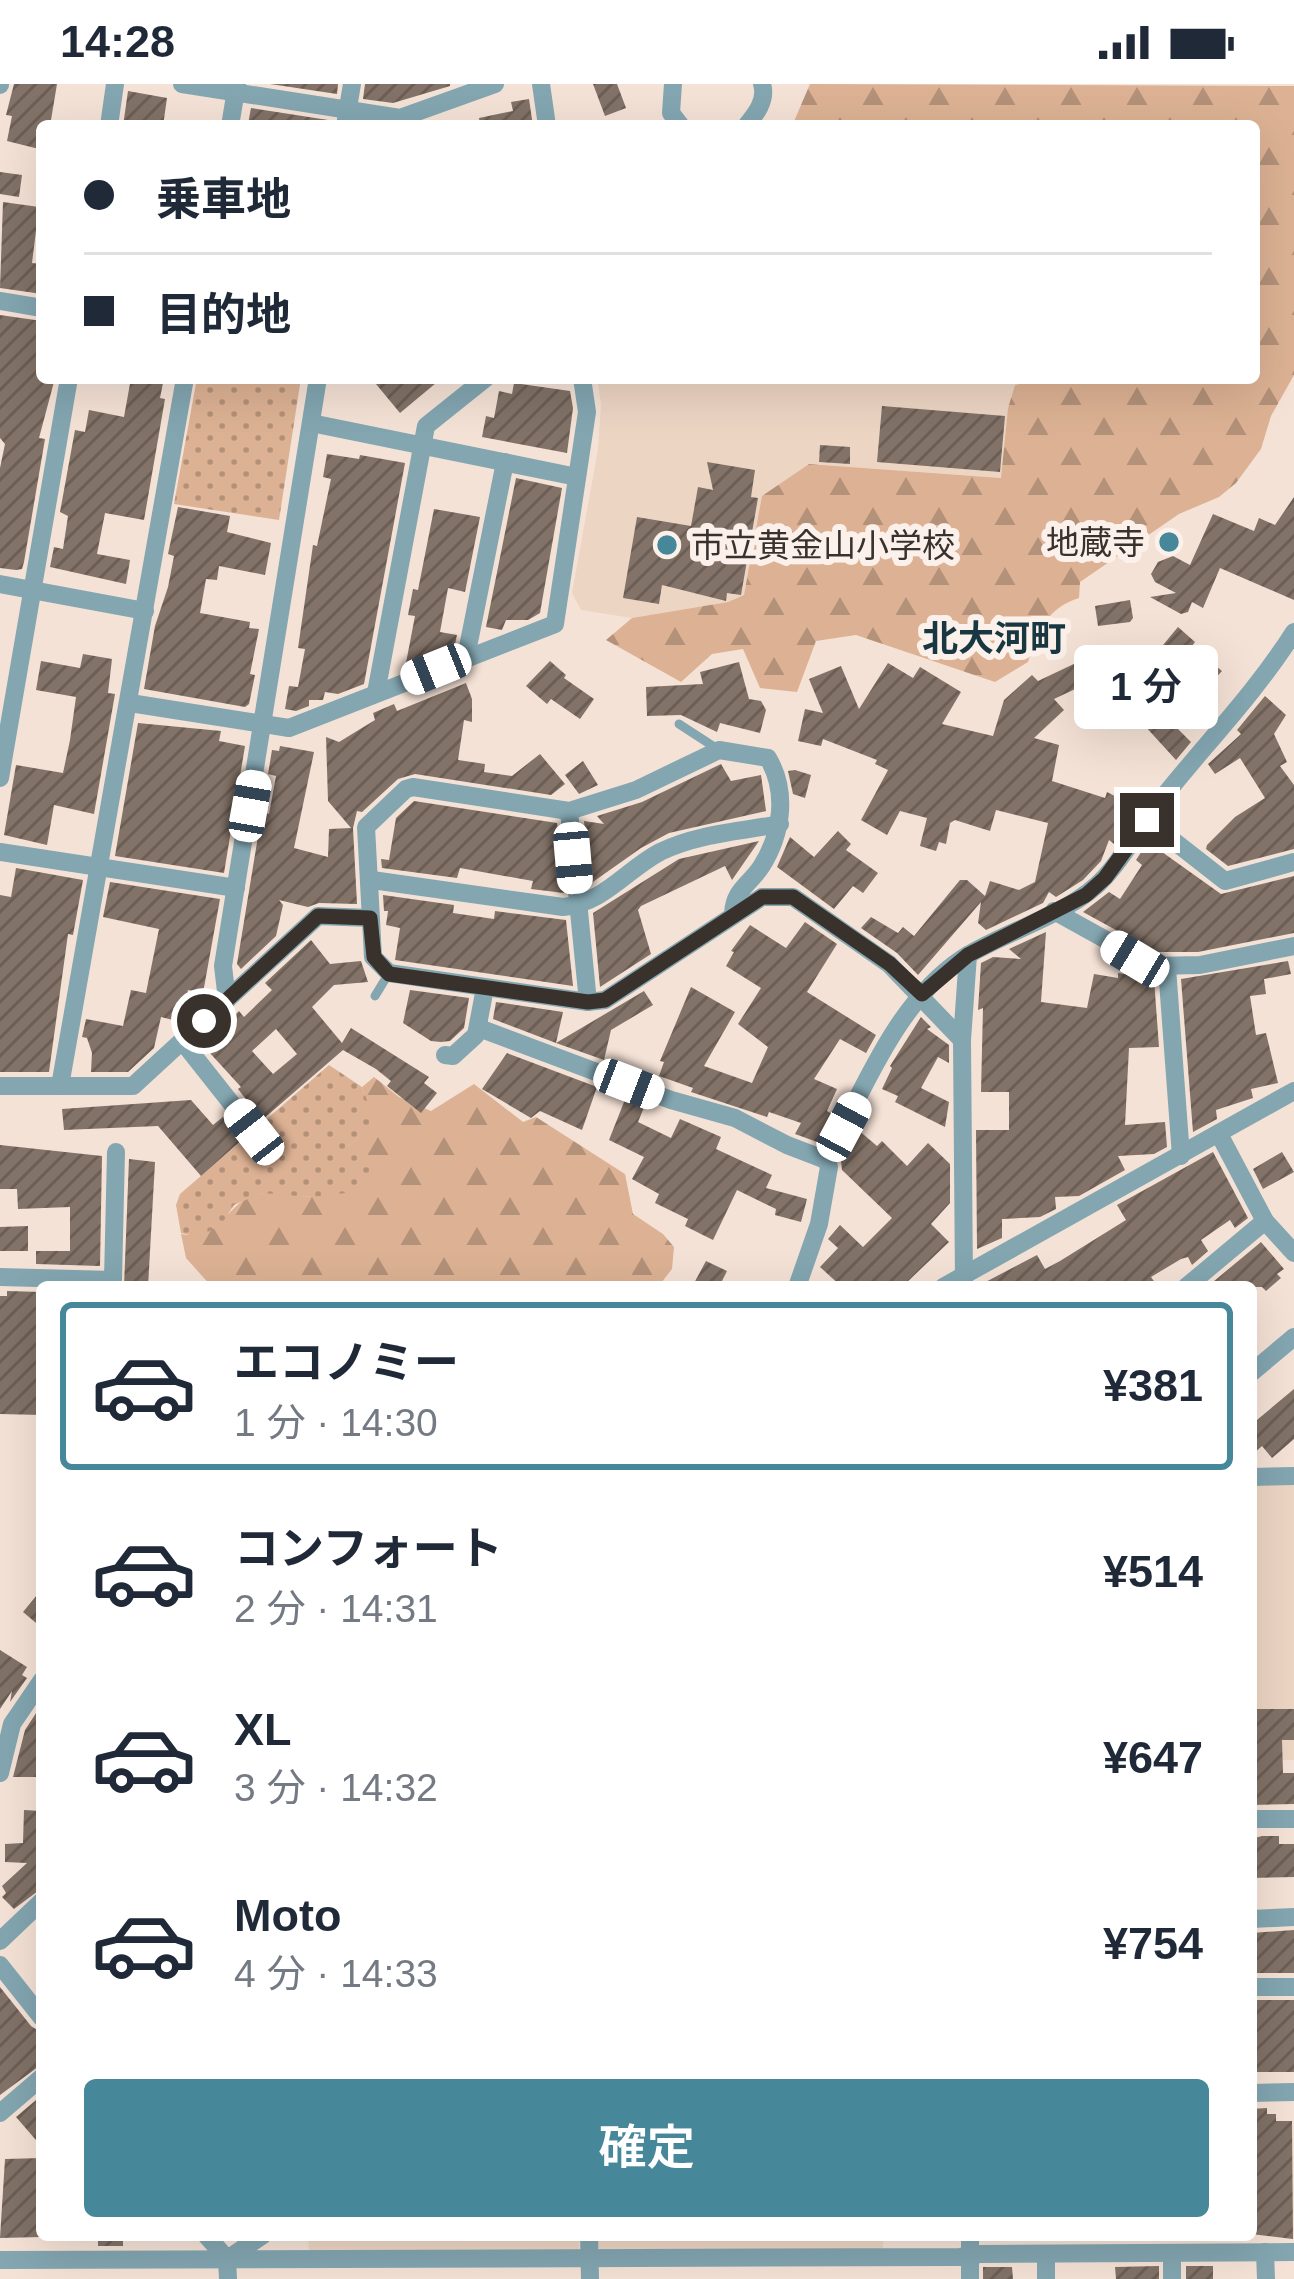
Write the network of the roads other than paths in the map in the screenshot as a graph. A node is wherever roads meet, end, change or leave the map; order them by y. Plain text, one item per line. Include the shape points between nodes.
1 (115, 84) edge
2 (182, 84) edge
3 (352, 84) edge
4 (495, 84) edge
5 (541, 84) edge
6 (673, 84) edge
7 (762, 84) edge
8 (236, 89) edge
9 (346, 119) edge
10 (110, 120) edge
11 (231, 120) edge
12 (546, 120) edge
13 (676, 120) edge
14 (750, 120) edge
15 (0, 301) edge
16 (36, 307) edge
17 (68, 384) edge
18 (184, 384) edge
19 (318, 384) edge
20 (478, 384) edge
21 (583, 384) edge
22 (311, 423) junction
23 (421, 446) junction
24 (505, 462) junction
25 (577, 476) junction
26 (0, 584) edge
27 (32, 590) junction
28 (145, 611) junction
29 (1294, 632) edge
30 (466, 657) junction
31 (376, 693) junction
32 (130, 703) junction
33 (264, 724) junction
34 (679, 724) dead end
35 (719, 749) junction
36 (0, 778) edge
37 (569, 811) junction
38 (1147, 820) junction
39 (780, 824) junction
40 (0, 852) edge
41 (1294, 862) edge
42 (100, 868) junction
43 (372, 880) junction
44 (236, 888) junction
45 (578, 905) junction
46 (1054, 910) junction
47 (733, 914) junction
48 (370, 918) junction
49 (1294, 946) edge
50 (968, 955) junction
51 (1167, 968) junction
52 (389, 974) junction
53 (485, 988) junction
54 (922, 994) junction
55 (375, 996) dead end
56 (227, 1000) junction
57 (588, 1002) junction
58 (479, 1028) junction
59 (962, 1040) junction
60 (182, 1041) junction
61 (445, 1055) dead end
62 (0, 1086) edge
63 (59, 1086) junction
64 (1294, 1091) edge
65 (254, 1132) dead end
66 (1220, 1134) junction
67 (116, 1152) dead end
68 (1181, 1156) junction
69 (826, 1160) junction
70 (1265, 1221) junction
71 (1294, 1253) edge
72 (0, 1277) edge
73 (799, 1281) edge
74 (964, 1281) edge
75 (1193, 1281) edge
76 (1294, 1337) edge
77 (1257, 1368) edge
78 (1294, 1476) edge
79 (1257, 1477) edge
80 (36, 1689) edge
81 (0, 1773) edge
82 (1257, 1819) edge
83 (1294, 1819) edge
84 (36, 1907) edge
85 (1294, 1917) edge
86 (1257, 1919) edge
87 (0, 1941) edge
88 (0, 1965) edge
89 (1294, 1987) edge
90 (1257, 1988) edge
91 (36, 2010) edge
92 (36, 2082) edge
93 (1257, 2092) edge
94 (1294, 2092) edge
95 (0, 2114) edge
96 (210, 2241) edge
97 (257, 2241) edge
98 (589, 2241) edge
99 (970, 2245) edge
100 (1265, 2252) junction
101 (1294, 2252) edge
102 (1172, 2253) junction
103 (1046, 2254) junction
104 (590, 2258) junction
105 (0, 2260) edge
106 (227, 2269) edge
107 (590, 2279) edge
108 (970, 2279) edge
109 (1046, 2279) edge
110 (1172, 2279) edge
111 (1266, 2279) edge

1 - 10 street
2 - 8 street
3 - 9 street
4 - 9 street via 400,118
5 - 12 street
6 - 13 street
7 - 14 street
8 - 9 street
8 - 11 street
15 - 16 street
17 - 27 street
18 - 28 street
19 - 22 street
20 - 23 street via 426,426
21 - 25 street
22 - 23 street
22 - 33 street
23 - 24 street
23 - 31 street
24 - 25 street
24 - 30 street
25 - 30 street via 554,624
26 - 27 street
27 - 28 street
27 - 36 street
28 - 32 street
29 - 38 street
30 - 31 street
31 - 33 street via 289,728
32 - 33 street
32 - 42 street
33 - 44 street
34 - 35 lane
35 - 37 street via 636,790
35 - 39 street via 768,758 777,772
37 - 43 street via 406,789 366,827
37 - 45 street
38 - 41 street via 1225,880
38 - 46 street via 1105,878
39 - 45 street via 677,844
39 - 47 street via 760,867 734,897
40 - 42 street
42 - 44 street
42 - 63 street
43 - 45 street
43 - 48 street
44 - 56 street via 223,966
45 - 57 street
46 - 50 street
46 - 51 street via 1135,959
47 - 54 street via 762,897 793,897
47 - 57 street via 605,1000
48 - 52 street via 374,957
48 - 56 street via 318,916
49 - 51 street
50 - 54 street
50 - 59 street
51 - 68 street
52 - 53 street
52 - 55 lane
53 - 57 street
53 - 58 street
54 - 59 street
54 - 69 street
56 - 60 street
58 - 61 street via 465,1048
58 - 69 street via 735,1118
59 - 74 street
60 - 63 street via 133,1086
60 - 65 street
62 - 63 street
64 - 66 street
66 - 68 street
66 - 70 street
67 - 72 street via 113,1280
68 - 74 street
69 - 73 street via 819,1224
70 - 71 street
70 - 75 street
76 - 77 street
78 - 79 street
80 - 81 street via 12,1724
82 - 83 street
84 - 87 street
85 - 86 street
88 - 91 street
89 - 90 street
92 - 95 street
93 - 94 street
96 - 106 street
97 - 106 street
98 - 104 street
99 - 103 street
99 - 104 street
99 - 108 street
100 - 101 street
100 - 102 street
100 - 111 street
102 - 103 street
102 - 110 street
103 - 109 street
104 - 106 street
104 - 107 street
105 - 106 street

